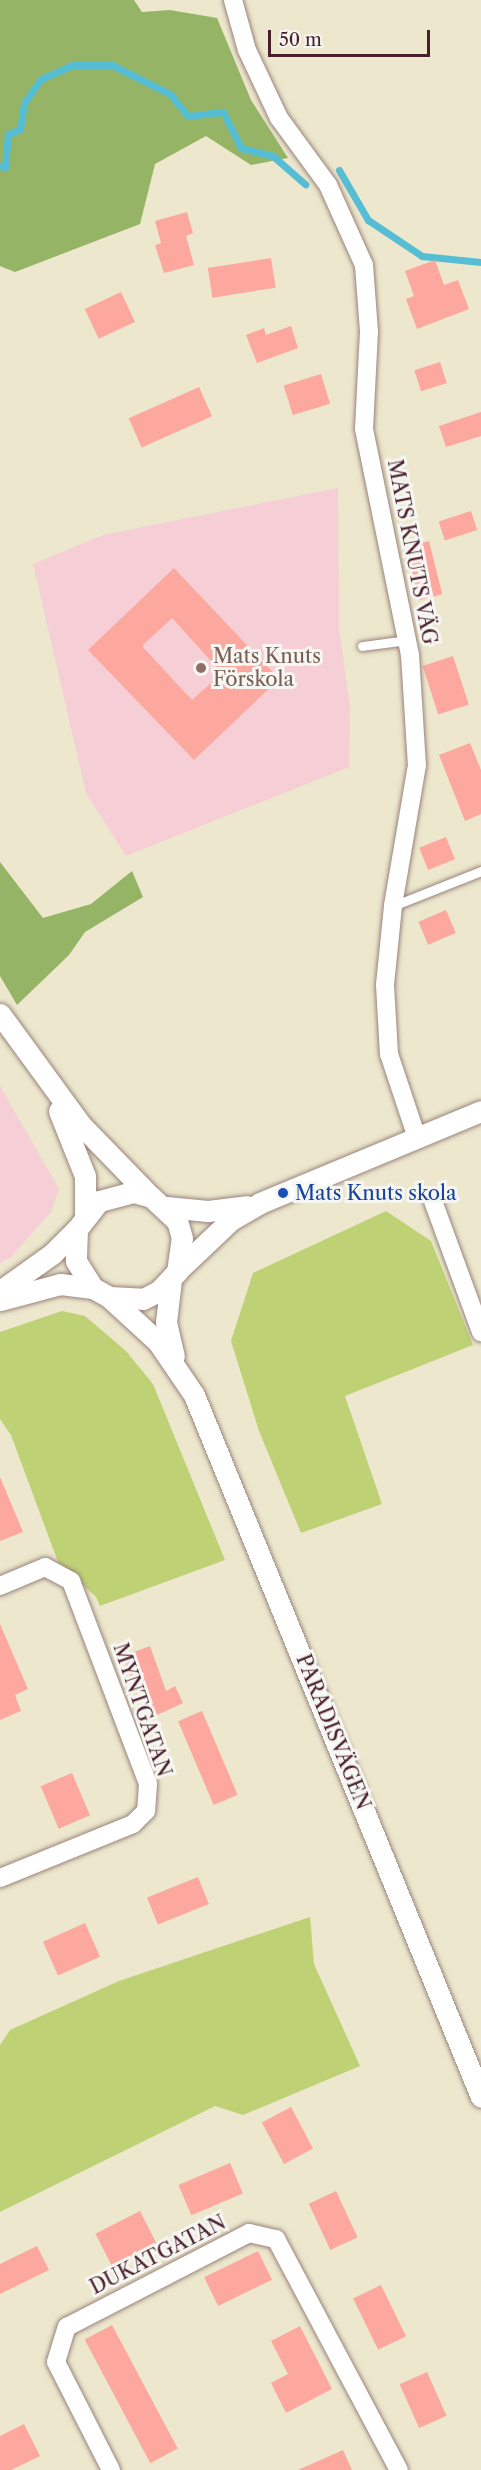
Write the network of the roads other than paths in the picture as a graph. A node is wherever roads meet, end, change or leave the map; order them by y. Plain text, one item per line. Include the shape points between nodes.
1 (233, 0) edge
2 (407, 640) junction
3 (362, 646) dead end
4 (481, 871) edge
5 (393, 906) junction
6 (0, 1014) edge
7 (31, 1061) junction
8 (481, 1111) edge
9 (417, 1138) junction
10 (433, 1201) dead end
11 (158, 1202) junction
12 (260, 1203) junction
13 (81, 1221) junction
14 (174, 1276) junction
15 (0, 1291) edge
16 (101, 1292) junction
17 (0, 1300) edge
18 (481, 1332) edge
19 (180, 1370) junction
20 (0, 1586) edge
21 (0, 1878) edge
22 (481, 2097) edge
23 (111, 2470) edge
24 (399, 2470) edge

1 - 2 street, MATS KNUTS VÄG via 247,50 279,118 328,184 364,265 369,331 364,429
2 - 3 lane
2 - 5 street, MATS KNUTS VÄG via 417,765
4 - 5 lane
5 - 9 street, MATS KNUTS VÄG via 385,985 388,1054
6 - 7 street
7 - 11 street via 81,1125
7 - 13 street via 76,1147 85,1176
8 - 9 street
9 - 12 street
10 - 18 street
11 - 12 street via 208,1211
11 - 13 street via 133,1192 115,1194 99,1201
11 - 14 street via 182,1238
12 - 14 street via 231,1220
13 - 15 street via 52,1254
13 - 16 street via 76,1261
14 - 16 street via 143,1299
14 - 19 street, PARADISVÄGEN via 166,1322
16 - 17 street via 60,1284
16 - 19 street, PARADISVÄGEN via 158,1342
19 - 22 street, PARADISVÄGEN via 266,1564
20 - 21 street, MYNTGATAN via 45,1567 71,1581 148,1784 146,1811 133,1824
23 - 24 street, DUKATGATAN via 56,2362 67,2327 249,2233 276,2240

